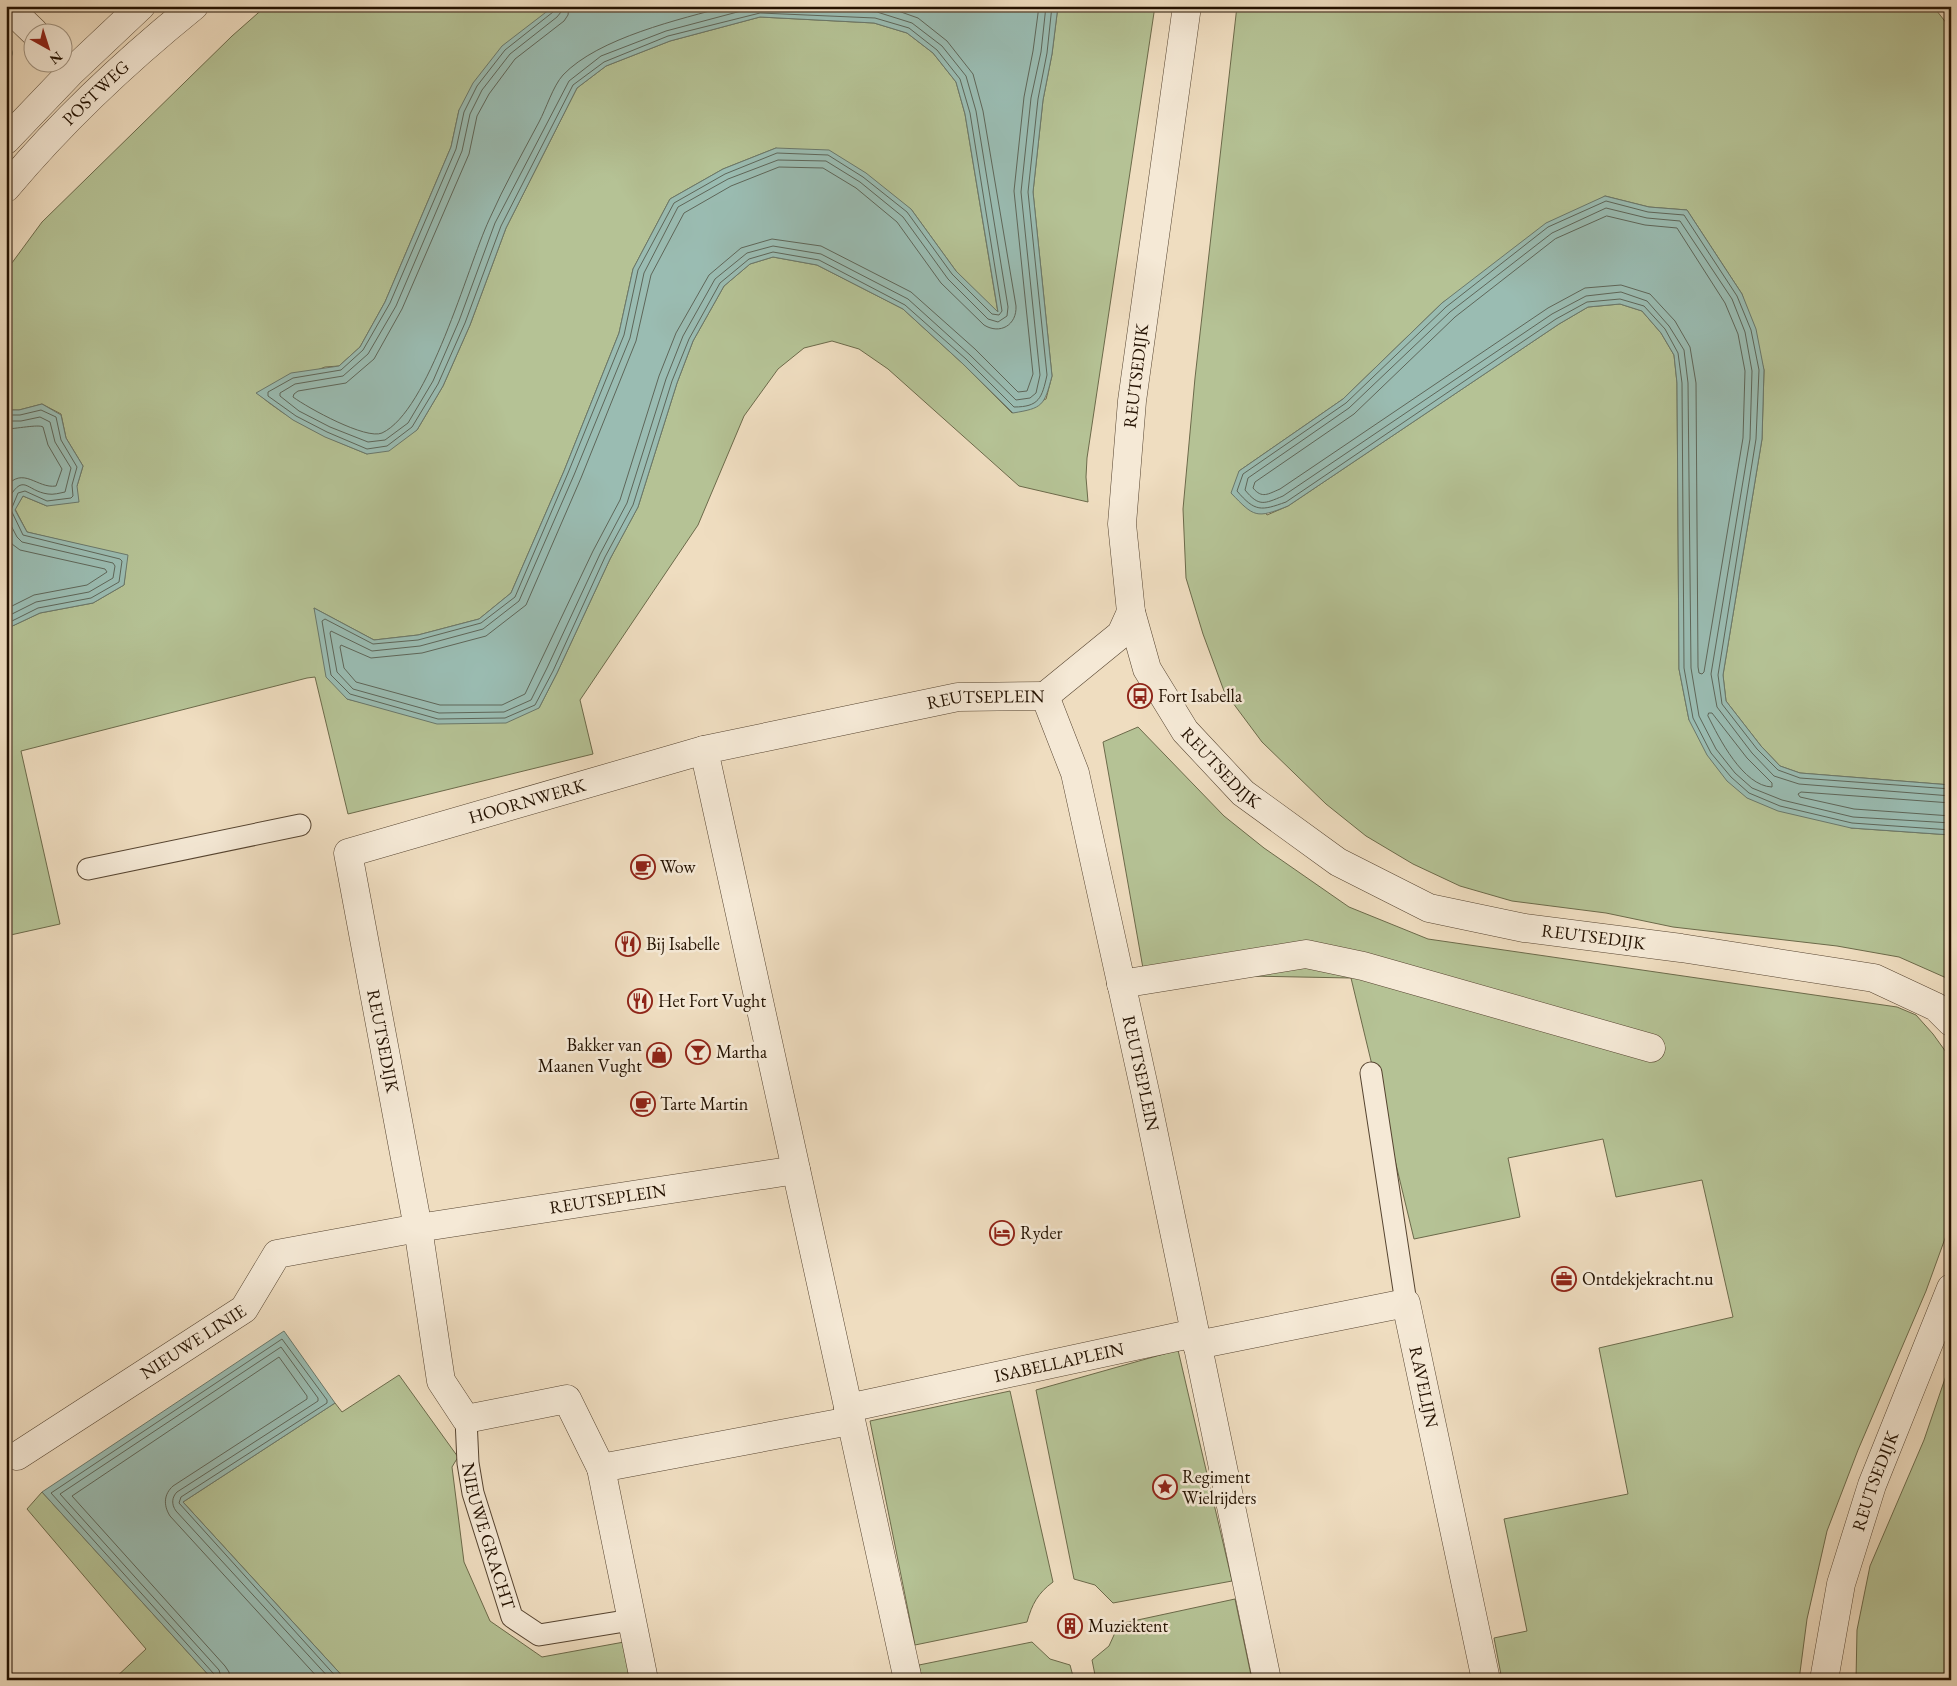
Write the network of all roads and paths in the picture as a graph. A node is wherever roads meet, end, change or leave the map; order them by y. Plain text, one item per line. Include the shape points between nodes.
1 (7, 6) edge
2 (141, 6) edge
3 (194, 6) edge
4 (1187, 6) edge
5 (24, 22) edge
6 (72, 63) edge
7 (63, 72) edge
8 (6, 140) edge
9 (6, 188) edge
10 (1131, 612) junction
11 (1045, 696) junction
12 (704, 750) junction
13 (300, 825) dead end
14 (348, 853) joint
15 (88, 870) dead end
16 (1121, 984) junction
17 (1951, 1022) edge
18 (1651, 1048) dead end
19 (1371, 1073) dead end
20 (796, 1170) junction
21 (418, 1228) junction
22 (1951, 1288) edge
23 (1406, 1303) junction
24 (1196, 1339) junction
25 (849, 1414) junction
26 (466, 1419) junction
27 (17, 1456) dead end
28 (601, 1468) junction
29 (631, 1620) junction
30 (644, 1680) edge
31 (908, 1680) edge
32 (1267, 1680) edge
33 (1486, 1680) edge
34 (1824, 1680) edge

1 - 5 street
2 - 6 street, POSTWEG
3 - 9 street, POSTWEG via 152,40 72,117
4 - 10 street, REUTSEDIJK via 1132,400 1122,524
7 - 8 street, POSTWEG
10 - 11 street via 1121,634
10 - 17 street, REUTSEDIJK via 1147,670 1185,731 1243,793 1338,862 1429,908 1524,928 1874,978 1936,1007
11 - 12 street, REUTSEPLEIN via 958,697
11 - 16 street, REUTSEPLEIN via 1075,773
12 - 14 street, HOORNWERK
12 - 20 street
13 - 15 lane
14 - 21 street, REUTSEDIJK
16 - 18 street via 1306,954 1363,966
16 - 24 street, REUTSEPLEIN
19 - 23 lane
20 - 21 street, REUTSEPLEIN
20 - 25 street
21 - 26 street via 441,1381
21 - 27 street, NIEUWE LINIE via 276,1254 244,1309
22 - 34 street, REUTSEDIJK via 1869,1494 1841,1584
23 - 24 street
23 - 33 street, RAVELIJN
24 - 25 street, ISABELLAPLEIN
24 - 32 street
25 - 28 street
25 - 31 street
26 - 28 street via 567,1399
26 - 29 lane, NIEUWE GRACHT via 472,1493 512,1617 539,1635
28 - 29 street
29 - 30 street

